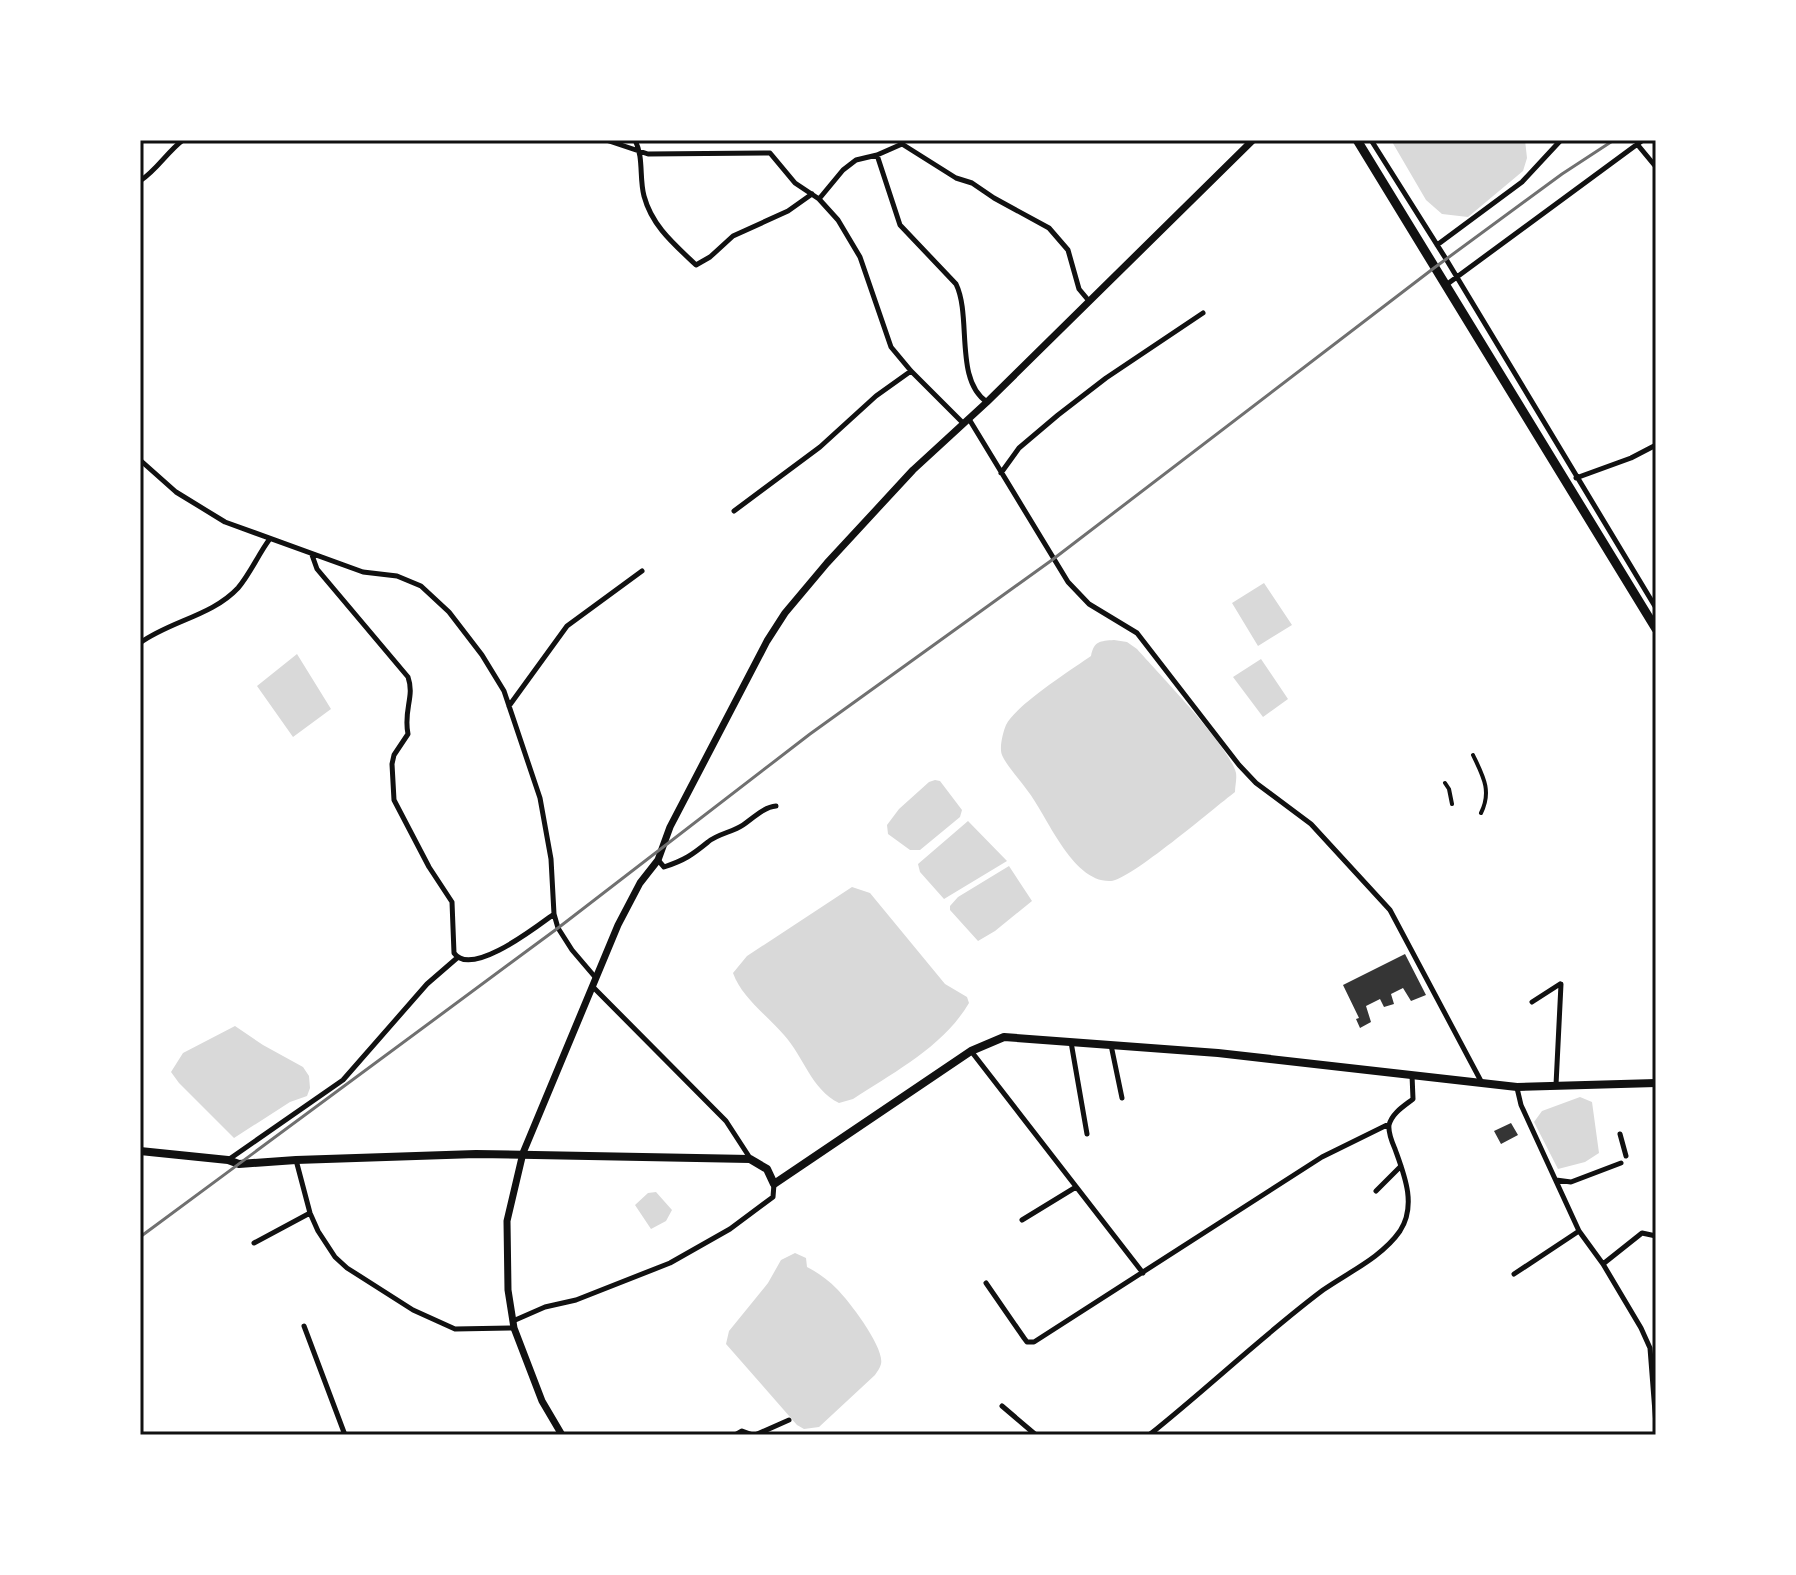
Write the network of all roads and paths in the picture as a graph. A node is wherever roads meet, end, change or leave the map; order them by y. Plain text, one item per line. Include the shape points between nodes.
1 (183, 140) edge
2 (606, 140) edge
3 (635, 140) edge
4 (1253, 140) edge
5 (1357, 140) edge
6 (1371, 140) edge
7 (1561, 140) edge
8 (1640, 142) edge
9 (641, 152) junction
10 (877, 155) junction
11 (1656, 167) edge
12 (140, 181) edge
13 (812, 194) junction
14 (819, 199) junction
15 (1437, 245) junction
16 (1456, 277) junction
17 (1446, 286) junction
18 (1089, 301) junction
19 (1203, 313) dead end
20 (911, 371) junction
21 (987, 402) junction
22 (965, 420) junction
23 (1656, 445) edge
24 (140, 460) edge
25 (1001, 473) junction
26 (1576, 478) junction
27 (734, 511) dead end
28 (269, 540) junction
29 (312, 555) junction
30 (642, 571) dead end
31 (1656, 608) edge
32 (1656, 629) edge
33 (140, 643) edge
34 (509, 706) junction
35 (1473, 755) dead end
36 (1445, 783) dead end
37 (1452, 804) dead end
38 (776, 806) dead end
39 (1481, 813) dead end
40 (658, 860) junction
41 (554, 914) junction
42 (457, 958) junction
43 (594, 982) junction
44 (1532, 1002) dead end
45 (1071, 1042) junction
46 (1111, 1045) junction
47 (971, 1051) junction
48 (1412, 1075) junction
49 (1482, 1083) junction
50 (1656, 1083) edge
51 (1556, 1085) junction
52 (1517, 1087) junction
53 (1122, 1098) dead end
54 (1389, 1124) junction
55 (1087, 1134) dead end
56 (1620, 1134) dead end
57 (140, 1151) edge
58 (523, 1153) junction
59 (1626, 1156) dead end
60 (750, 1159) junction
61 (228, 1160) junction
62 (296, 1160) junction
63 (1621, 1163) dead end
64 (1401, 1166) junction
65 (1555, 1179) junction
66 (774, 1184) junction
67 (1076, 1187) junction
68 (1376, 1191) dead end
69 (310, 1213) junction
70 (1022, 1220) dead end
71 (1579, 1231) junction
72 (1656, 1236) edge
73 (254, 1243) dead end
74 (1603, 1264) junction
75 (1143, 1273) junction
76 (1514, 1274) dead end
77 (986, 1283) dead end
78 (513, 1324) junction
79 (304, 1326) dead end
80 (1002, 1406) dead end
81 (789, 1420) dead end
82 (1656, 1425) edge
83 (345, 1435) edge
84 (562, 1435) edge
85 (735, 1435) edge
86 (754, 1435) edge
87 (1036, 1435) edge
88 (1149, 1435) edge

1 - 12 street
2 - 9 street
3 - 9 street
4 - 18 street
5 - 17 highway
6 - 15 street
7 - 15 street via 1522,182
8 - 11 street
8 - 16 street
9 - 13 street via 770,153 795,183
9 - 13 street via 643,194 657,227 696,265 733,236
10 - 14 street via 856,160
10 - 18 street via 902,144 1049,228 1068,250 1079,289
10 - 21 street via 900,225 962,296 972,383
13 - 14 street
14 - 20 street via 860,257 891,347
15 - 16 street
16 - 17 street
16 - 26 street
17 - 32 highway
18 - 21 street
19 - 25 street via 1058,415 1019,448
20 - 22 street
20 - 27 street
21 - 22 street
22 - 25 street
22 - 40 street via 873,511 785,613 670,827
23 - 26 street
24 - 28 street via 200,509
25 - 49 street via 1068,582 1089,604 1137,633 1239,765 1311,824 1390,910
26 - 31 street
28 - 29 street
28 - 33 street via 229,596
29 - 34 street via 421,586 482,655
29 - 42 street via 317,569 408,677 408,734 394,755 392,786 397,809 452,902
30 - 34 street via 567,626
34 - 41 street via 540,798
35 - 39 street via 1488,790
36 - 37 street
38 - 40 street via 679,862 664,867
40 - 43 street via 640,883
41 - 42 street via 495,952 475,960
41 - 43 street
42 - 61 street via 419,992 343,1080
43 - 58 street
43 - 60 street via 716,1110
44 - 51 street via 1561,984
45 - 46 main road
45 - 47 main road via 1004,1037
45 - 55 street
46 - 48 main road
46 - 53 street
47 - 66 main road
47 - 67 street
48 - 49 main road
48 - 54 street via 1413,1099
49 - 52 main road
50 - 51 main road
51 - 52 main road
52 - 65 street
54 - 64 street
54 - 75 street via 1322,1157
56 - 59 street
57 - 61 main road
58 - 60 main road
58 - 62 main road
58 - 78 street via 507,1221
60 - 66 main road via 767,1169
61 - 62 main road
62 - 69 street
63 - 65 street via 1571,1182
64 - 68 street
64 - 88 street via 1408,1203 1404,1224 1392,1240 1287,1319
65 - 71 street
66 - 78 street via 773,1197 753,1213 670,1263 545,1307
67 - 70 street
67 - 75 street
69 - 73 street
69 - 78 street via 335,1257 413,1310 455,1329
71 - 74 street
71 - 76 street
72 - 74 street via 1642,1233
74 - 82 street via 1650,1348
75 - 77 street via 1030,1342
78 - 84 street via 542,1401
79 - 83 street
80 - 87 street
81 - 86 street
85 - 86 street

